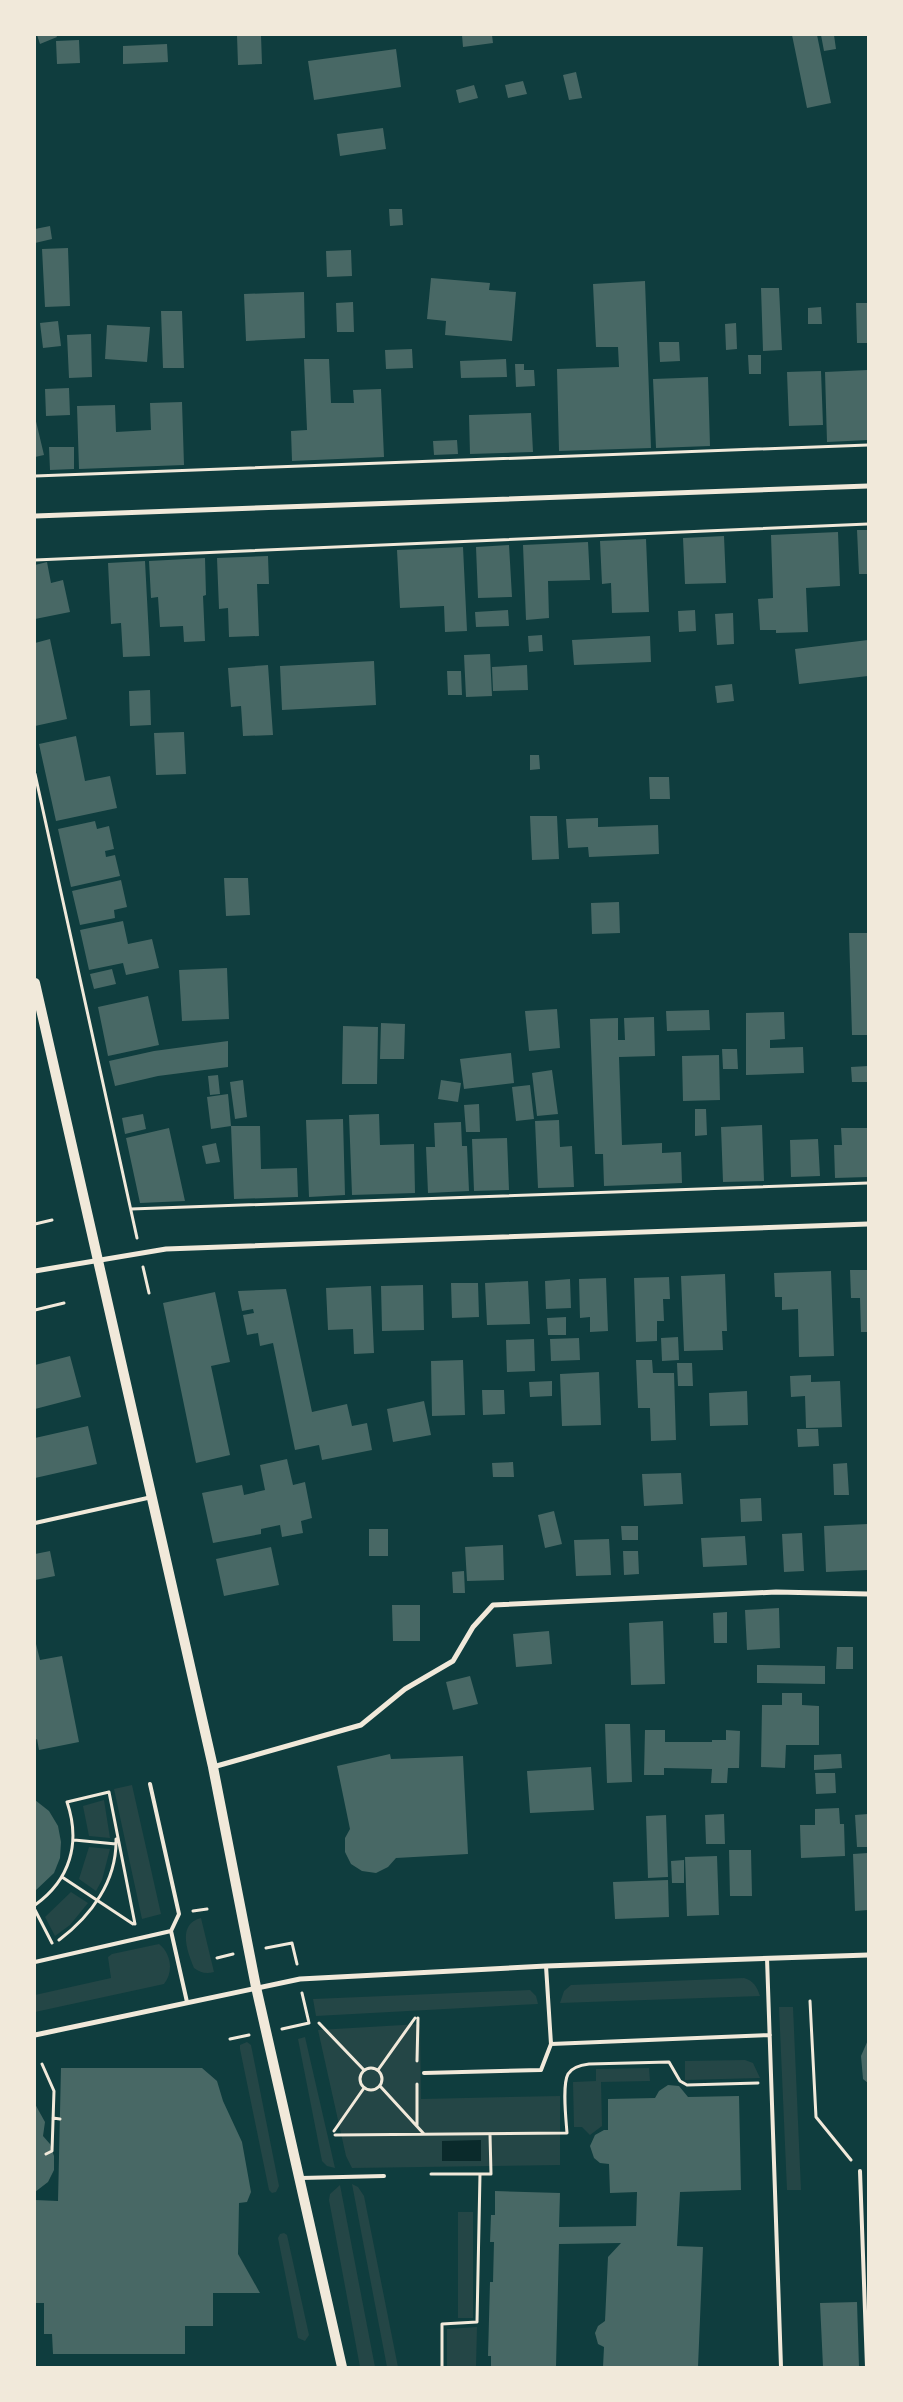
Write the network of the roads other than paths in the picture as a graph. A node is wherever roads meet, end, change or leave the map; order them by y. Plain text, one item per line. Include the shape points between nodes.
1 (868, 486) edge
2 (35, 516) edge
3 (35, 984) edge
4 (868, 1224) edge
5 (98, 1260) junction
6 (35, 1270) edge
7 (152, 1497) junction
8 (35, 1523) edge
9 (868, 1594) edge
10 (213, 1767) junction
11 (150, 1784) dead end
12 (171, 1931) junction
13 (868, 1955) edge
14 (767, 1958) junction
15 (35, 1962) edge
16 (546, 1966) junction
17 (256, 1987) junction
18 (187, 2002) junction
19 (35, 2035) edge
20 (770, 2035) junction
21 (551, 2044) junction
22 (424, 2073) dead end
23 (860, 2171) road end
24 (384, 2176) dead end
25 (299, 2178) junction
26 (342, 2367) edge
27 (782, 2367) edge
28 (867, 2367) edge

1 - 2 street
3 - 5 main road
4 - 5 street via 166,1249
5 - 6 street
5 - 7 main road
7 - 8 lane
7 - 10 main road
9 - 10 street via 776,1592 493,1605 473,1627 453,1661 405,1689 361,1725
10 - 17 main road
11 - 12 lane via 179,1914
12 - 15 lane
12 - 18 lane
13 - 14 street
14 - 16 street
14 - 20 lane
16 - 17 street via 300,1979
16 - 21 lane
17 - 18 street
17 - 25 main road
18 - 19 street
20 - 21 lane
20 - 27 lane
21 - 22 lane via 541,2070
23 - 28 lane
24 - 25 lane
25 - 26 main road

